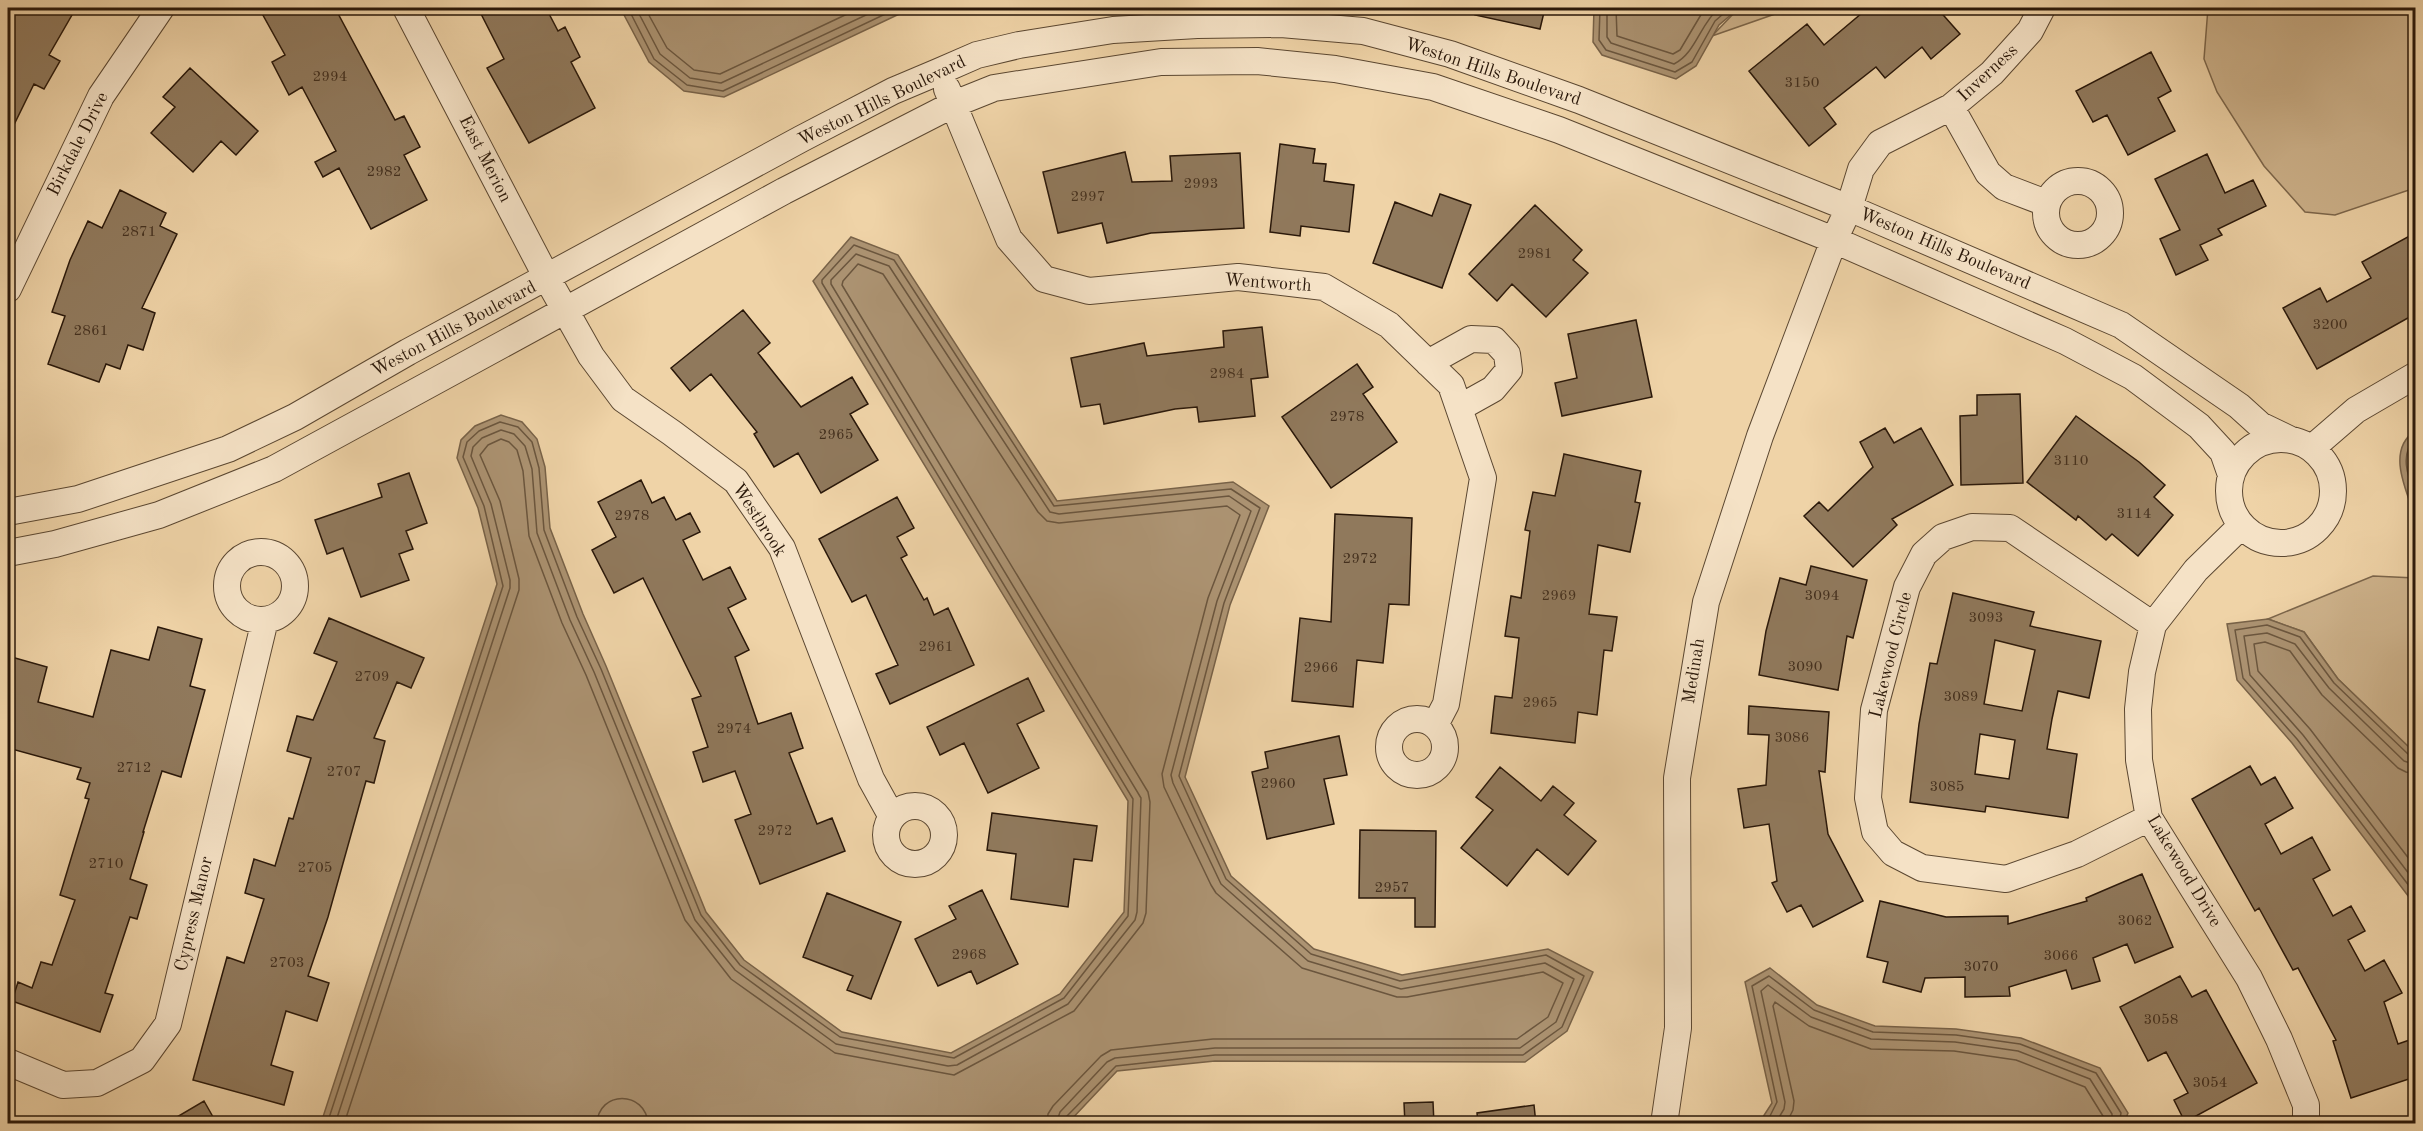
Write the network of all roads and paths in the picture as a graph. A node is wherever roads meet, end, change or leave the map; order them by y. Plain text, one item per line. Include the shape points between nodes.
1 (161, 8) edge
2 (406, 8) edge
3 (2042, 8) edge
4 (938, 72) junction
5 (954, 104) junction
6 (1951, 107) junction
7 (2046, 203) dead end
8 (1849, 208) junction
9 (1834, 240) junction
10 (547, 278) junction
11 (8, 289) edge
12 (564, 310) junction
13 (1428, 363) junction
14 (2415, 375) edge
15 (1459, 408) junction
16 (2300, 443) junction
17 (2231, 475) junction
18 (8, 512) edge
19 (2241, 526) junction
20 (8, 553) edge
21 (265, 620) dead end
22 (2153, 625) junction
23 (1435, 725) dead end
24 (892, 817) dead end
25 (2149, 818) junction
26 (8, 1062) edge
27 (1664, 1124) edge
28 (2306, 1124) edge

1 - 11 street, Birkdale Drive via 100,96
2 - 10 street, East Merion
3 - 6 street, Inverness via 2030,31 1992,73
4 - 5 street, Wentworth
4 - 8 street, Weston Hills Boulevard via 977,55 1113,30 1281,24 1363,31 1450,54 1579,100
4 - 10 street, Weston Hills Boulevard via 801,139
5 - 9 street, Weston Hills Boulevard via 994,88 1161,62 1257,61 1335,69 1433,87 1558,130
5 - 12 street, Weston Hills Boulevard
5 - 13 street, Wentworth via 1009,239 1044,279 1089,291 1238,277 1324,286 1389,325
6 - 7 street, Inverness via 1988,173 2004,187
6 - 8 street, Inverness via 1880,143 1861,169
8 - 9 street, Inverness
8 - 16 street, Weston Hills Boulevard via 2121,324 2239,406 2260,425
9 - 17 street, Weston Hills Boulevard via 2065,341 2133,377 2199,426 2223,452
9 - 27 street, Medinah via 1760,436 1706,602 1677,778 1678,1028
10 - 12 street, East Merion
10 - 18 street, Weston Hills Boulevard via 296,417 228,449 78,500
12 - 20 street, Weston Hills Boulevard via 274,469 159,514 55,544
12 - 24 street, Westbrook via 623,399 736,481 782,548 871,779
13 - 15 street, Wentworth via 1450,386
13 - 15 street via 1471,339 1494,340 1507,354 1509,370 1493,389
14 - 16 street
15 - 23 street, Wentworth via 1483,478 1446,704
16 - 17 street via 2266,441 2256,445 2241,458
16 - 19 street via 2321,456 2333,482 2332,503 2320,526 2307,537 2274,543
17 - 19 street via 2231,504
19 - 22 street, Lakewood Drive via 2196,570
21 - 26 street, Cypress Manor via 168,1024 142,1060 97,1083 63,1085
22 - 25 street, Lakewood Drive via 2138,709 2139,760
22 - 25 street, Lakewood Circle via 2010,528 1972,527 1943,537 1924,554 1907,587 1874,710 1868,798 1875,832 1893,853 1922,868 2006,879 2078,854
25 - 28 street, Lakewood Drive via 2249,978 2306,1105

